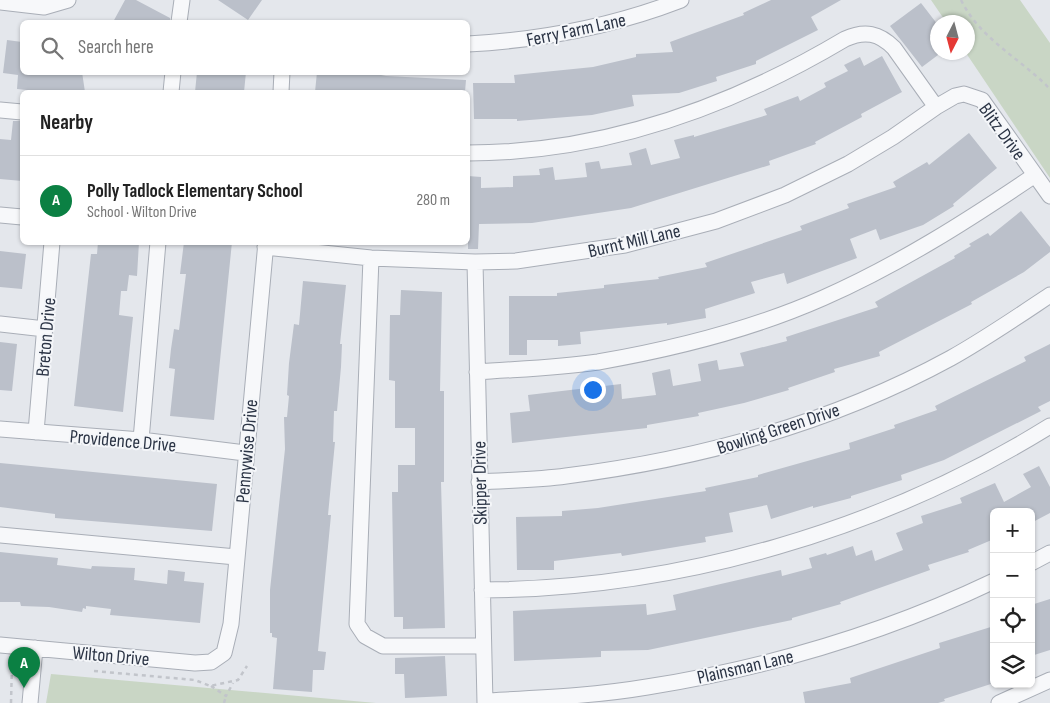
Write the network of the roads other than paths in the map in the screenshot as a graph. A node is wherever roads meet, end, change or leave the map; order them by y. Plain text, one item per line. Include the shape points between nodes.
1 (68, 0) edge
2 (182, 0) edge
3 (681, 0) edge
4 (0, 2) edge
5 (179, 20) edge
6 (470, 44) edge
7 (174, 75) edge
8 (282, 75) edge
9 (171, 90) edge
10 (281, 90) edge
11 (971, 95) joint
12 (936, 107) junction
13 (0, 110) edge
14 (20, 112) edge
15 (470, 153) edge
16 (1035, 175) junction
17 (1050, 196) edge
18 (0, 215) edge
19 (20, 216) edge
20 (52, 245) edge
21 (158, 245) edge
22 (265, 245) edge
23 (371, 258) junction
24 (475, 262) junction
25 (1050, 295) edge
26 (0, 324) edge
27 (45, 329) junction
28 (477, 372) junction
29 (1050, 426) edge
30 (0, 429) edge
31 (36, 432) junction
32 (141, 440) junction
33 (245, 452) junction
34 (479, 482) junction
35 (0, 535) edge
36 (1050, 553) edge
37 (236, 557) junction
38 (1035, 561) edge
39 (990, 583) edge
40 (482, 590) junction
41 (0, 645) edge
42 (483, 646) junction
43 (35, 648) junction
44 (220, 657) joint
45 (1050, 680) edge
46 (485, 702) edge
47 (30, 703) edge
48 (998, 703) edge

1 - 4 street via 44,7
2 - 5 street
3 - 6 street, Ferry Farm Lane via 651,12 585,30 517,41
7 - 9 street
8 - 10 street
11 - 12 street, Burnt Mill Lane via 955,96
11 - 16 street, Blitz Drive via 982,100
12 - 15 street via 894,48 881,36 860,33 845,38 758,87 662,124 562,145
12 - 24 street, Burnt Mill Lane via 848,164 785,195 716,221 625,245 516,261
13 - 14 street
16 - 17 street, Blitz Drive
16 - 28 street via 902,259 822,299 752,324 652,352 597,362
18 - 19 street
20 - 27 street, Breton Drive
21 - 32 street
22 - 23 street, Burnt Mill Lane
22 - 33 street, Pennywise Drive
23 - 24 street, Burnt Mill Lane
23 - 42 street via 357,624 364,636 383,646
24 - 28 street, Skipper Drive
25 - 34 street, Bowling Green Drive via 949,359 863,400 772,433 670,460 564,476
26 - 27 street
27 - 31 street, Breton Drive
28 - 34 street, Skipper Drive
29 - 40 street via 958,477 894,506 811,536 703,566 634,578 555,587
30 - 31 street, Providence Drive
31 - 32 street, Providence Drive
32 - 33 street, Providence Drive
33 - 37 street, Pennywise Drive
34 - 40 street, Skipper Drive
35 - 37 street
36 - 38 street
37 - 44 street, Pennywise Drive via 228,643
39 - 46 street, Plainsman Lane via 883,627 810,651 728,672 574,696
40 - 42 street, Skipper Drive
41 - 43 street, Wilton Drive
42 - 46 street, Skipper Drive
43 - 44 street, Wilton Drive via 195,663 212,662
43 - 47 street
45 - 48 street

